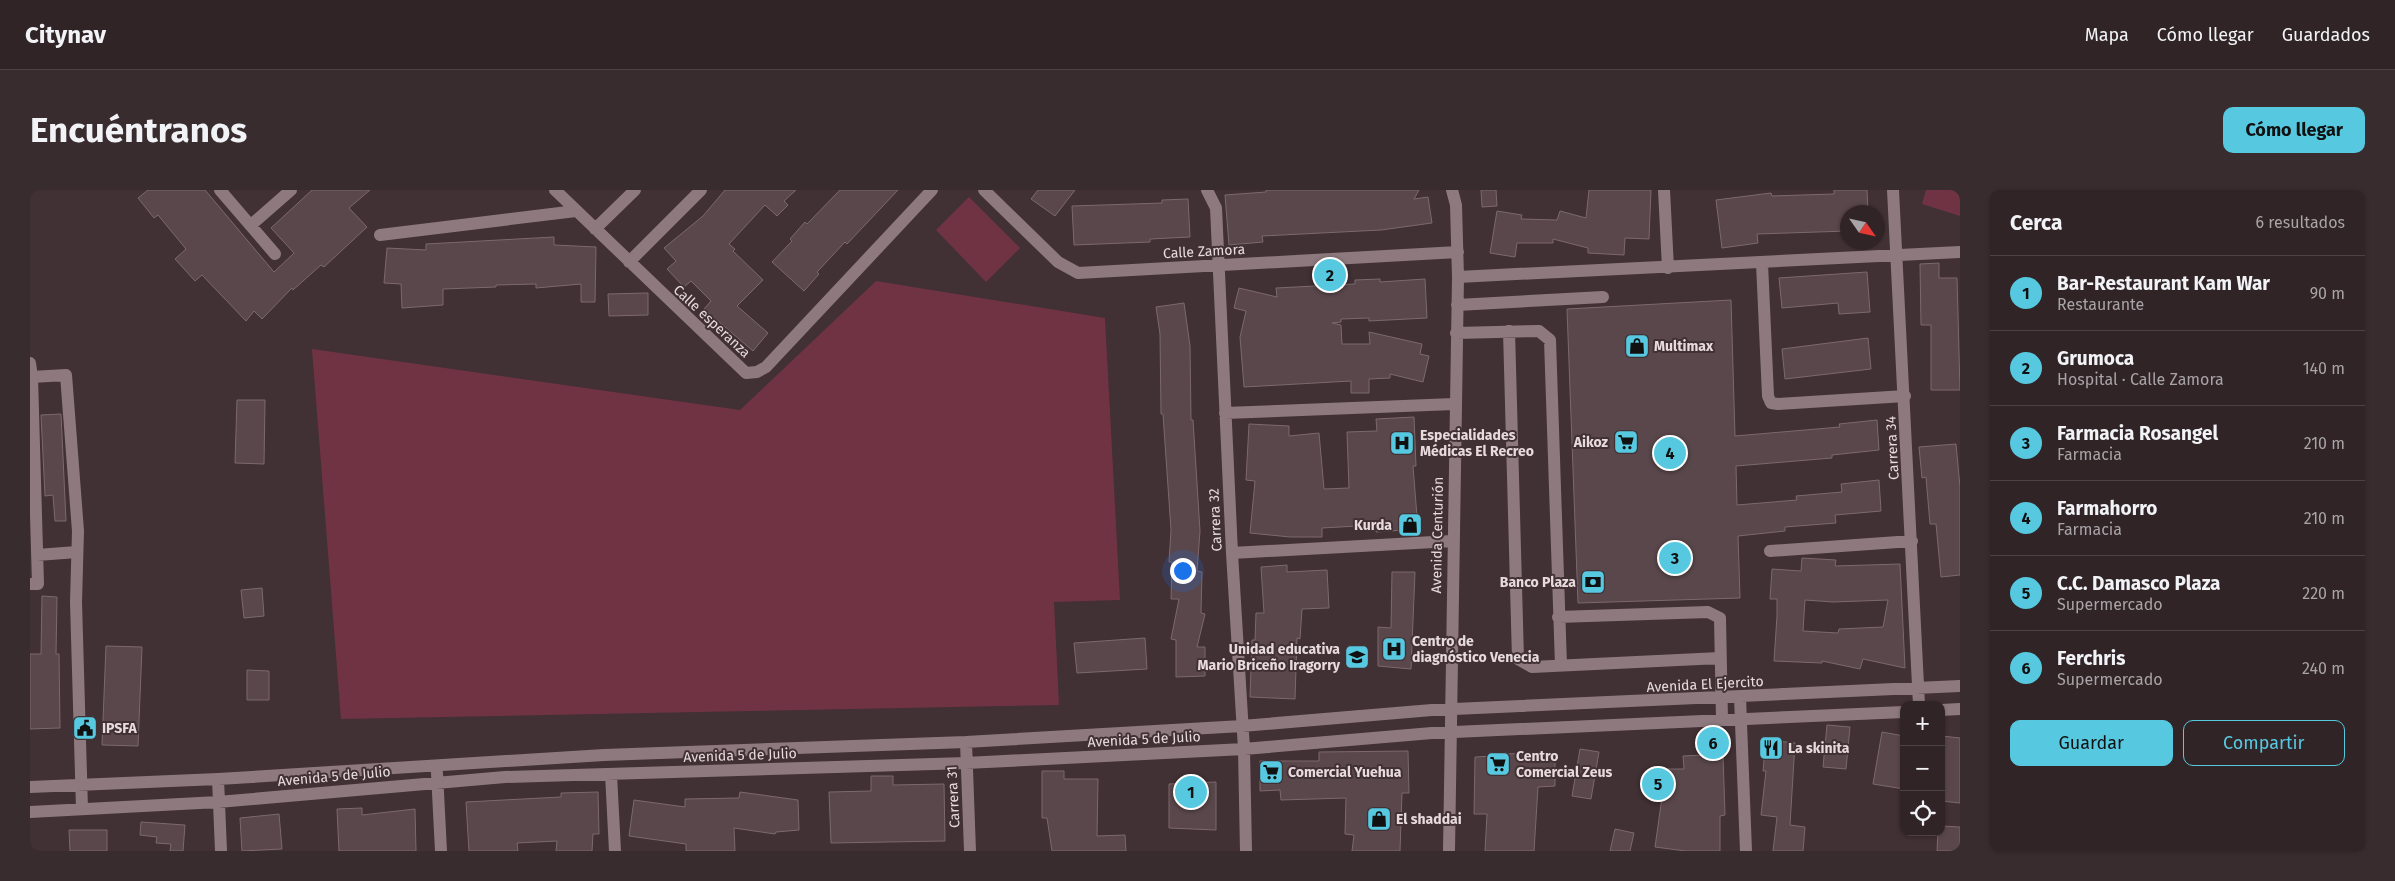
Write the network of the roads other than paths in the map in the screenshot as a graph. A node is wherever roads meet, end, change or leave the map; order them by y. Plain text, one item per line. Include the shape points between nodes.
1 (220, 190) edge
2 (292, 190) edge
3 (555, 190) edge
4 (635, 190) edge
5 (701, 190) edge
6 (932, 190) edge
7 (984, 190) edge
8 (1207, 190) edge
9 (1452, 190) edge
10 (1664, 190) edge
11 (1893, 190) edge
12 (576, 210) junction
13 (251, 225) junction
14 (595, 230) junction
15 (380, 235) dead end
16 (1458, 252) junction
17 (1960, 252) edge
18 (275, 254) dead end
19 (1898, 255) junction
20 (629, 262) junction
21 (1762, 263) junction
22 (1219, 266) junction
23 (1668, 268) junction
24 (1458, 277) junction
25 (1603, 297) dead end
26 (1457, 305) junction
27 (1509, 331) junction
28 (1456, 333) junction
29 (30, 363) edge
30 (32, 377) junction
31 (1905, 396) junction
32 (1454, 404) junction
33 (1224, 413) junction
34 (1452, 541) junction
35 (1912, 541) junction
36 (1770, 550) dead end
37 (77, 552) junction
38 (1232, 553) junction
39 (37, 554) junction
40 (30, 584) edge
41 (1558, 616) junction
42 (1720, 658) junction
43 (1560, 665) junction
44 (1960, 686) edge
45 (1918, 689) junction
46 (1740, 697) junction
47 (1721, 698) junction
48 (1919, 701) edge
49 (1450, 709) junction
50 (1960, 709) edge
51 (1945, 710) edge
52 (1900, 712) edge
53 (1741, 719) junction
54 (1722, 720) junction
55 (1242, 726) junction
56 (1450, 732) junction
57 (966, 742) junction
58 (1244, 749) junction
59 (702, 752) junction
60 (966, 763) junction
61 (437, 766) junction
62 (704, 771) junction
63 (611, 774) junction
64 (218, 779) junction
65 (437, 782) junction
66 (80, 785) junction
67 (30, 787) edge
68 (218, 802) junction
69 (82, 809) junction
70 (30, 812) edge
71 (221, 851) edge
72 (441, 851) edge
73 (615, 851) edge
74 (970, 851) edge
75 (1246, 851) edge
76 (1448, 851) edge
77 (1746, 851) edge

1 - 13 street
2 - 13 street
3 - 12 street, Calle esperanza
4 - 14 street
5 - 20 street
6 - 20 street, Calle esperanza via 766,367 757,372 746,373
7 - 22 street, Calle Zamora via 1058,262 1078,273
8 - 22 street, Carrera 32 via 1216,208
9 - 16 street, Avenida Centurión via 1456,205
10 - 23 street
11 - 19 street, Carrera 34
12 - 14 street, Calle esperanza
12 - 15 street
13 - 18 street
14 - 20 street, Calle esperanza
16 - 22 street, Calle Zamora
16 - 24 street, Avenida Centurión
17 - 19 street
19 - 21 street
19 - 31 street, Carrera 34
21 - 23 street
21 - 31 street via 1768,396 1771,402
22 - 33 street, Carrera 32
23 - 24 street
24 - 26 street, Avenida Centurión
25 - 26 street
26 - 28 street, Avenida Centurión
27 - 28 street
27 - 41 street via 1539,331 1550,340
27 - 43 street via 1516,652 1518,659 1532,667
28 - 32 street, Avenida Centurión
29 - 30 street
30 - 37 street via 66,375
30 - 39 street
31 - 35 street, Carrera 34
32 - 33 street
32 - 34 street, Avenida Centurión
33 - 38 street, Carrera 32
34 - 38 street
34 - 49 street, Avenida Centurión
35 - 36 street
35 - 45 street, Carrera 34
37 - 39 street
37 - 66 street
38 - 55 street, Carrera 32
39 - 40 street via 38,584
41 - 42 street via 1708,612 1720,618
41 - 43 street
42 - 43 street
42 - 47 street
44 - 45 street, Avenida El Ejercito
45 - 46 street, Avenida El Ejercito
45 - 48 street, Carrera 34
46 - 47 street, Avenida El Ejercito
46 - 53 street
47 - 49 street, Avenida El Ejercito
47 - 54 street
49 - 55 street, Avenida 5 de Julio
49 - 56 street, Avenida Centurión
50 - 51 street
52 - 53 street
53 - 54 street
53 - 77 street
54 - 56 street
55 - 57 street, Avenida 5 de Julio
55 - 58 street, Carrera 32
56 - 58 street, Avenida 5 de Julio
56 - 76 street, Avenida Centurión
57 - 59 street, Avenida 5 de Julio
57 - 60 street, Carrera 31
58 - 60 street, Avenida 5 de Julio
58 - 75 street, Carrera 32
59 - 61 street, Avenida 5 de Julio
59 - 62 street
60 - 62 street, Avenida 5 de Julio
60 - 74 street, Carrera 31
61 - 64 street, Avenida 5 de Julio
61 - 65 street
62 - 63 street, Avenida 5 de Julio
63 - 65 street, Avenida 5 de Julio
63 - 73 street
64 - 66 street, Avenida 5 de Julio
64 - 68 street
65 - 68 street, Avenida 5 de Julio
65 - 72 street
66 - 67 street, Avenida 5 de Julio
66 - 69 street
68 - 69 street, Avenida 5 de Julio
68 - 71 street
69 - 70 street, Avenida 5 de Julio

